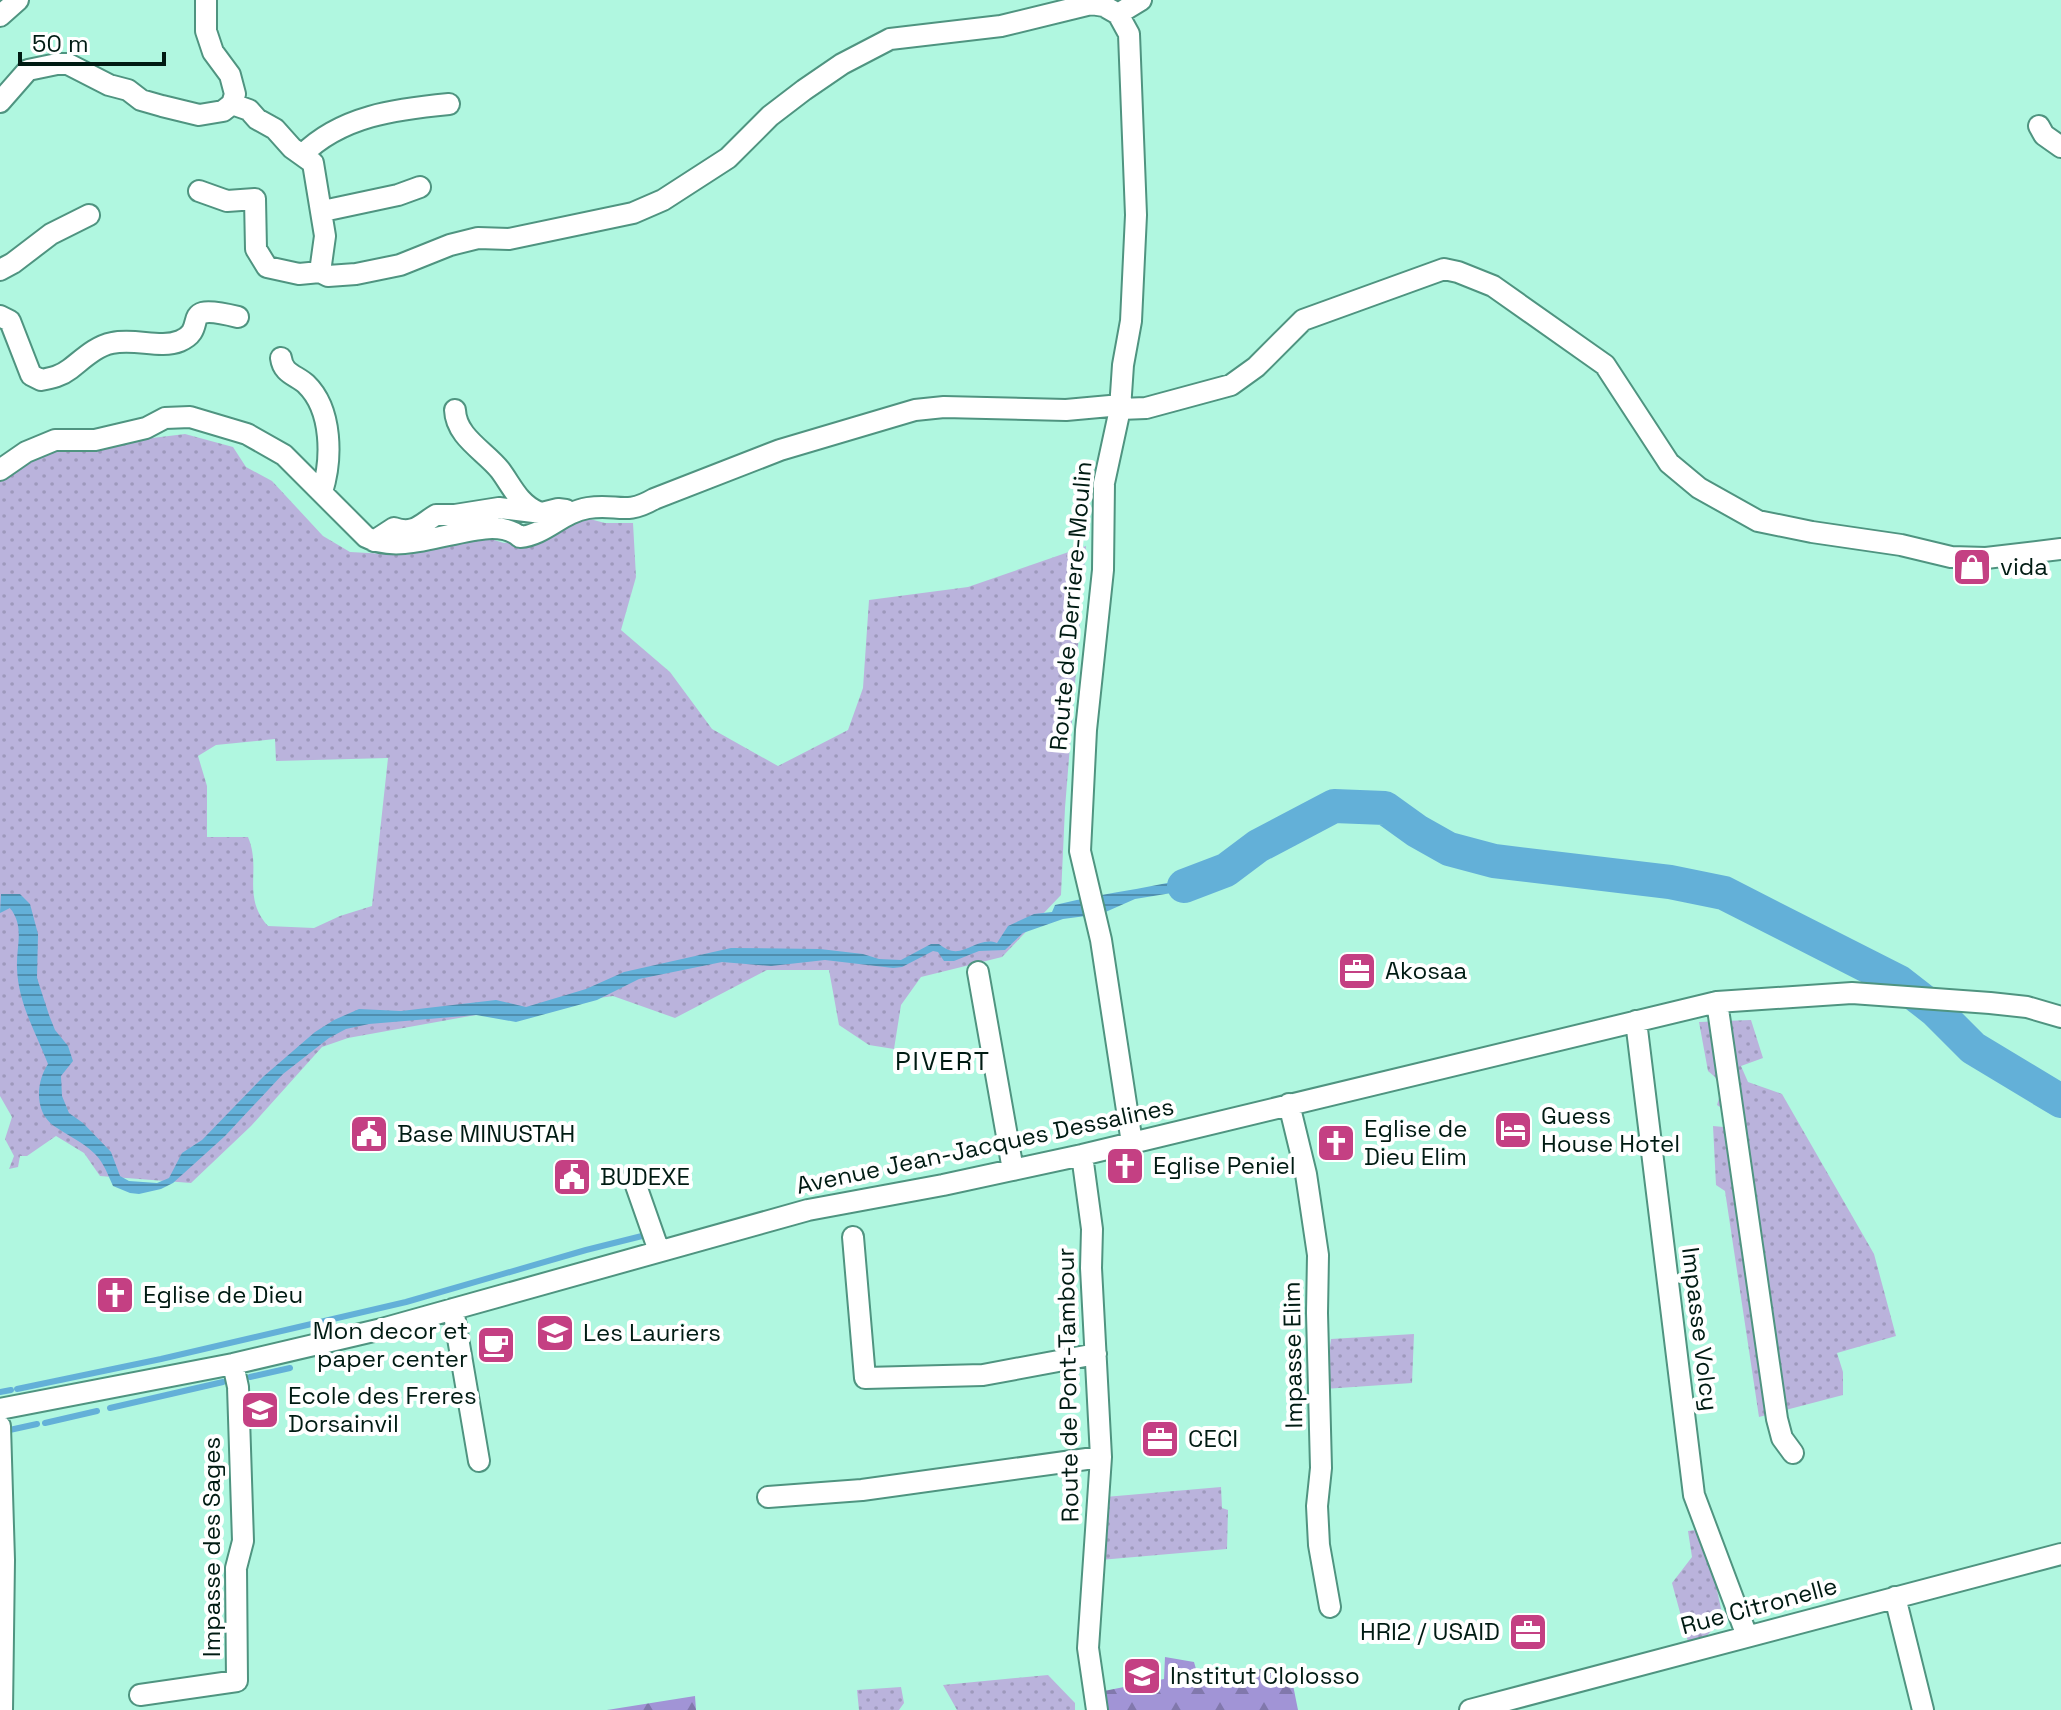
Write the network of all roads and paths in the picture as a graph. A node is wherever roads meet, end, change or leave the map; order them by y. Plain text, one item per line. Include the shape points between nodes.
1 (18, 0) edge
2 (206, 0) edge
3 (1141, 0) edge
4 (1118, 14) junction
5 (0, 16) edge
6 (0, 102) edge
7 (232, 104) junction
8 (449, 104) dead end
9 (2039, 126) dead end
10 (2061, 147) edge
11 (302, 155) junction
12 (420, 187) dead end
13 (199, 191) dead end
14 (323, 211) junction
15 (89, 215) dead end
16 (0, 270) edge
17 (320, 272) junction
18 (0, 316) edge
19 (238, 317) dead end
20 (281, 358) dead end
21 (1120, 407) junction
22 (455, 410) dead end
23 (0, 470) edge
24 (322, 492) junction
25 (578, 511) junction
26 (542, 513) junction
27 (374, 541) junction
28 (2061, 549) edge
29 (978, 972) dead end
30 (1717, 1002) junction
31 (2061, 1017) edge
32 (1636, 1021) junction
33 (1289, 1104) junction
34 (1132, 1143) junction
35 (1082, 1155) junction
36 (1013, 1170) junction
37 (633, 1177) dead end
38 (853, 1237) dead end
39 (659, 1251) junction
40 (453, 1309) junction
41 (1096, 1354) junction
42 (233, 1364) junction
43 (0, 1409) edge
44 (1, 1429) edge
45 (1793, 1453) dead end
46 (1101, 1457) junction
47 (479, 1461) dead end
48 (768, 1497) dead end
49 (2061, 1554) edge
50 (1895, 1597) junction
51 (1330, 1607) dead end
52 (1747, 1636) junction
53 (140, 1695) dead end
54 (2, 1710) edge
55 (1097, 1710) edge
56 (1470, 1710) edge
57 (1923, 1710) edge

1 - 5 street
2 - 7 street via 206,31 230,75
3 - 4 street
4 - 17 street via 1091,4 1001,26 890,39 804,90 728,158 633,213 509,239 478,238 382,269 328,276
4 - 21 street, Route de Derriere-Moulin via 1129,34 1136,215
6 - 7 street via 28,70 68,64 141,100 199,115
7 - 11 street via 249,110
8 - 11 street via 378,114 318,139
9 - 10 street
11 - 14 street via 313,163
12 - 14 street
13 - 17 street via 227,201 255,199 256,249 267,267
14 - 17 street
15 - 16 street
18 - 19 street via 10,321 31,375 41,380 59,376 109,343 178,342 203,311
20 - 24 street via 289,375 304,382 319,405 329,448
21 - 25 street via 915,410 780,450 639,508
21 - 28 street via 1146,408 1231,385 1303,320 1444,269 1493,286 1605,365 1669,463 1699,488 1758,521 1951,557
21 - 34 street, Route de Derriere-Moulin via 1104,483 1103,570 1080,828
22 - 26 street via 455,418 480,453 529,508
23 - 24 street via 55,440 95,440 165,418 190,417 247,434 284,455
24 - 27 street
25 - 26 street
25 - 27 street via 531,536 520,537 502,527 402,545
26 - 27 street via 499,508 436,515 424,526 394,528
29 - 36 street
30 - 31 street, Avenue Jean-Jacques Dessalines via 1852,993 2027,1007
30 - 32 street, Avenue Jean-Jacques Dessalines
30 - 45 street via 1777,1419
32 - 33 street, Avenue Jean-Jacques Dessalines
32 - 52 street, Impasse Volcy via 1694,1495
33 - 34 street, Avenue Jean-Jacques Dessalines
33 - 51 street, Impasse Elim via 1318,1255 1317,1506
34 - 35 street, Avenue Jean-Jacques Dessalines
35 - 36 street, Avenue Jean-Jacques Dessalines
35 - 41 street, Route de Pont-Tambour via 1092,1229
36 - 39 street, Avenue Jean-Jacques Dessalines via 808,1210
37 - 39 street
38 - 41 street via 865,1378 983,1375
39 - 40 street, Avenue Jean-Jacques Dessalines
40 - 42 street, Avenue Jean-Jacques Dessalines
40 - 47 street
41 - 46 street, Route de Pont-Tambour
42 - 43 street, Avenue Jean-Jacques Dessalines
42 - 53 street, Impasse des Sages via 243,1541 236,1568 237,1681
44 - 54 street
46 - 48 street via 862,1490
46 - 55 street, Route de Pont-Tambour via 1088,1648
49 - 50 street, Rue Citronelle
50 - 52 street, Rue Citronelle
50 - 57 street
52 - 56 street, Rue Citronelle

